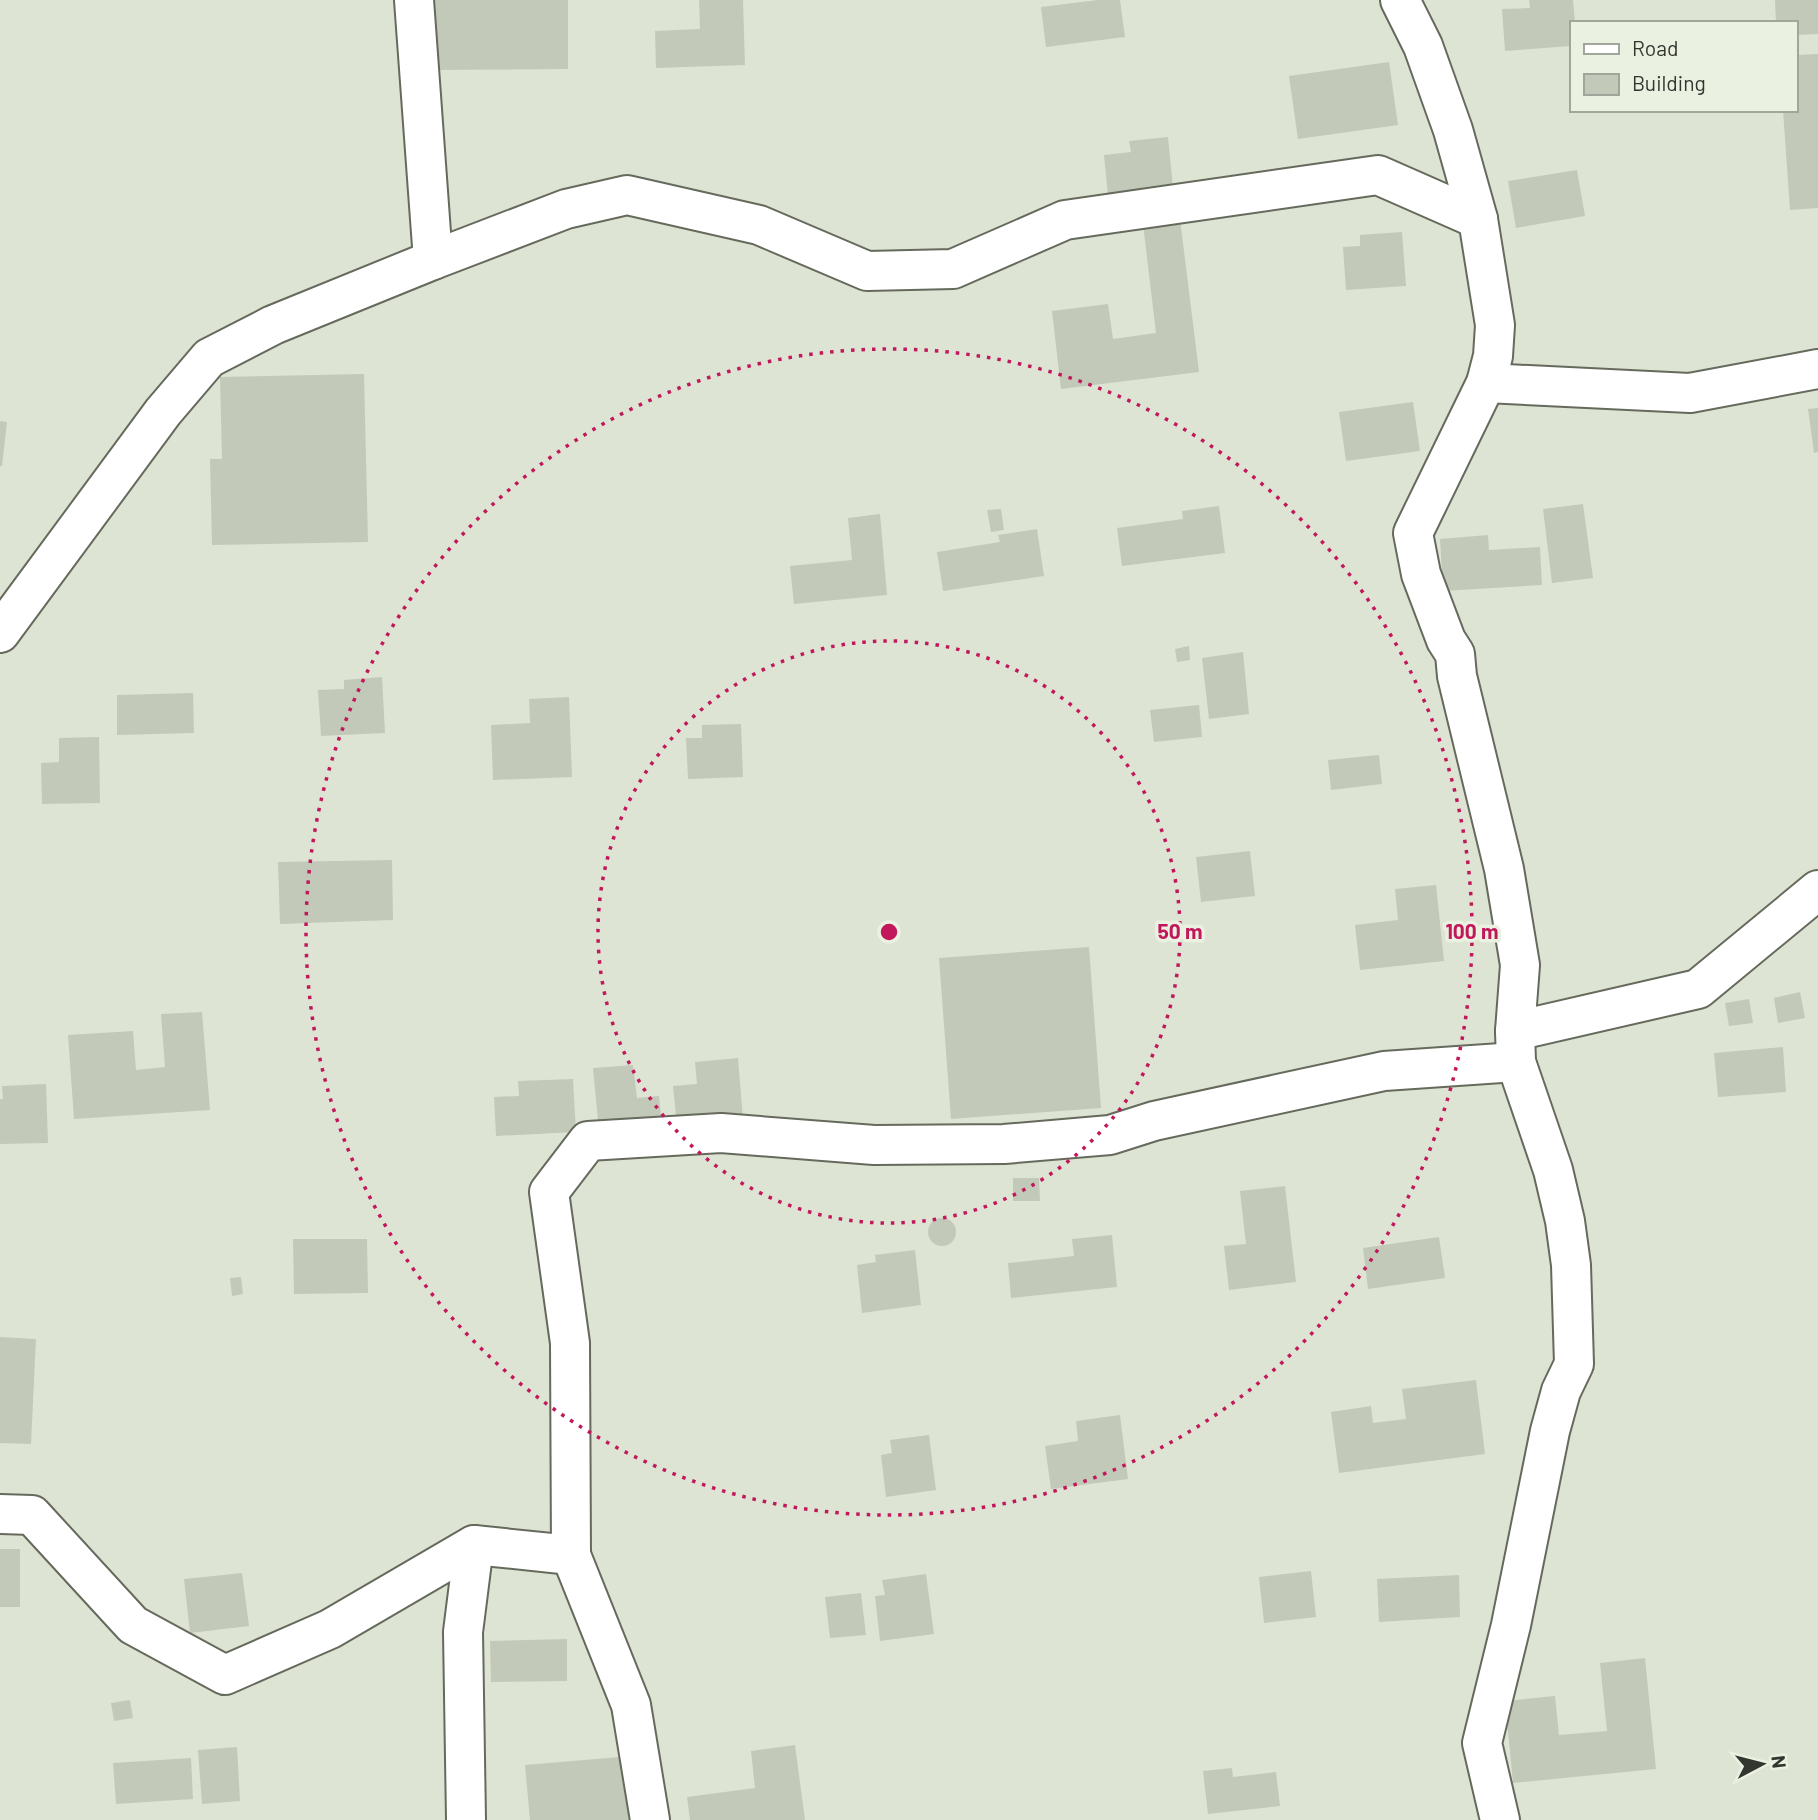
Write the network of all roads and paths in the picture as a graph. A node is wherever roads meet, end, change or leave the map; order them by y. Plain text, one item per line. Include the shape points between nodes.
1 (414, 0) edge
2 (1400, 0) edge
3 (1479, 219) junction
4 (433, 260) junction
5 (1818, 369) edge
6 (1486, 383) junction
7 (0, 633) edge
8 (1818, 890) edge
9 (1516, 1046) junction
10 (0, 1514) edge
11 (474, 1545) junction
12 (571, 1555) junction
13 (466, 1820) edge
14 (650, 1820) edge
15 (1500, 1820) edge

1 - 4 street
2 - 3 street via 1427,57
3 - 4 street via 1378,175 1065,220 953,269 867,271 759,225 626,195 566,209
3 - 6 street via 1495,326
4 - 7 street via 273,325 209,358 163,412
5 - 6 street via 1690,393
6 - 9 street via 1413,534 1421,575 1455,654 1504,869 1520,965
8 - 9 street via 1698,989
9 - 12 street via 1384,1070 1110,1135 1004,1144 874,1145 721,1133 588,1140 550,1192 570,1343
9 - 15 street via 1565,1221 1574,1364 1550,1431 1482,1744
10 - 11 street via 32,1515 133,1625 225,1675 330,1629
11 - 12 street
11 - 13 street via 463,1632
12 - 14 street via 631,1705

